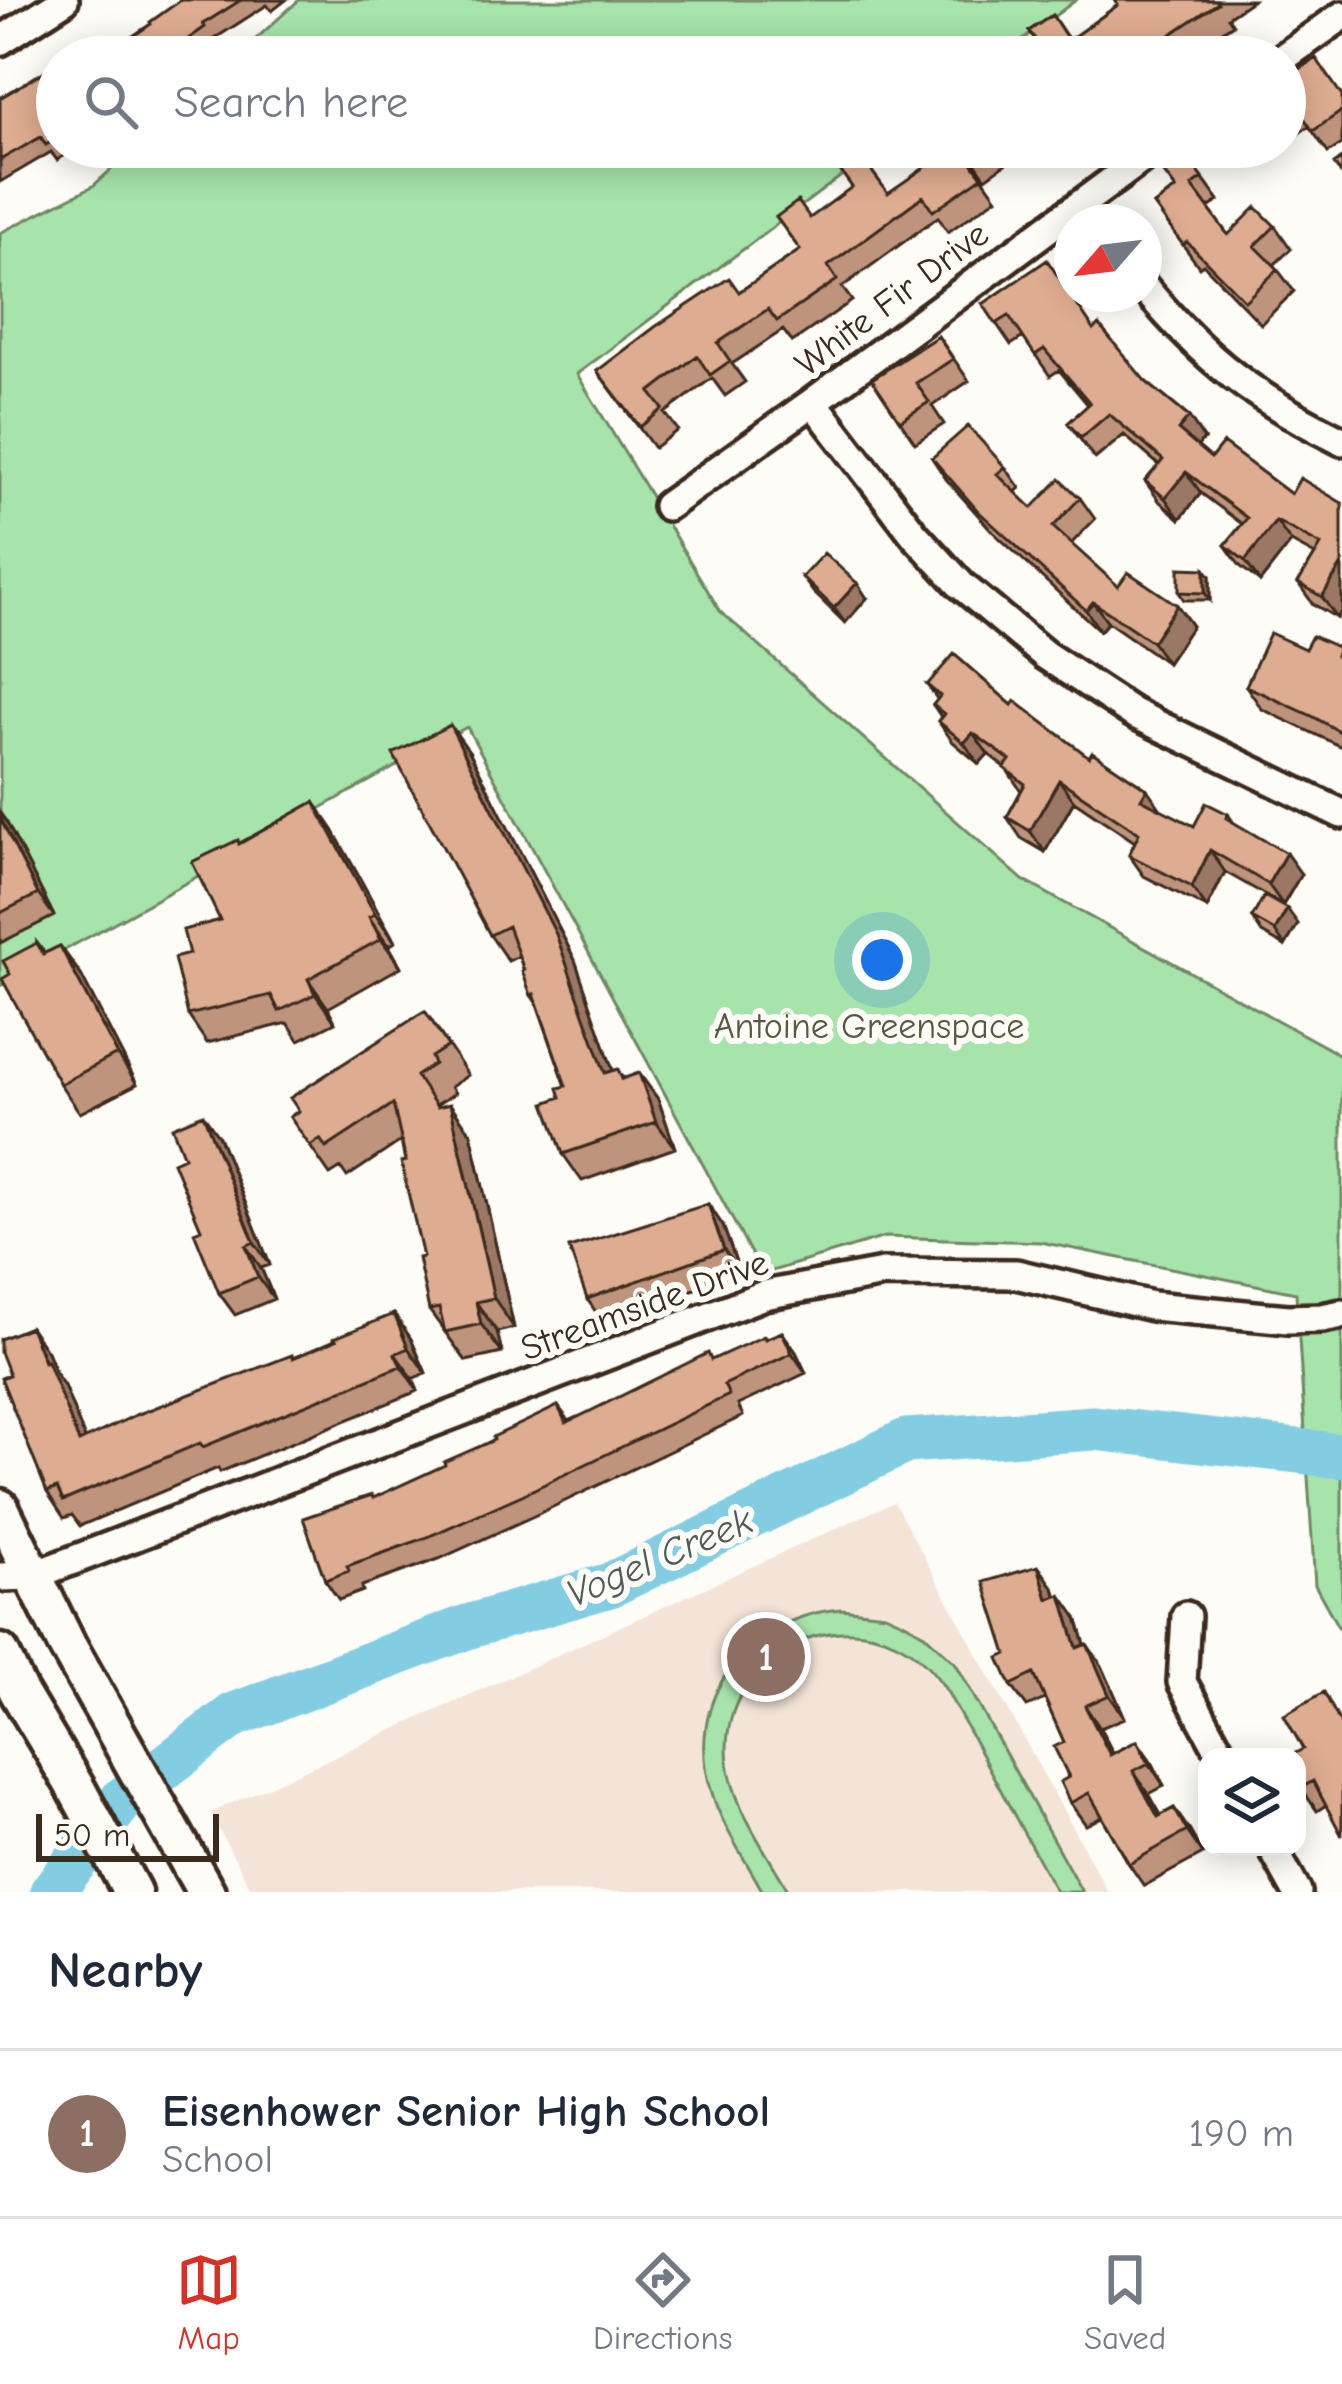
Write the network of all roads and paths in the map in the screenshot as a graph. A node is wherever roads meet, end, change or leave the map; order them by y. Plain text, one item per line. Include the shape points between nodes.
1 (64, 0) edge
2 (1342, 16) edge
3 (0, 40) edge
4 (1306, 41) edge
5 (1136, 168) edge
6 (1097, 204) edge
7 (1054, 236) edge
8 (1162, 307) edge
9 (813, 402) junction
10 (1342, 441) edge
11 (667, 506) dead end
12 (1342, 814) edge
13 (1342, 1314) edge
14 (0, 1508) edge
15 (16, 1576) edge
16 (1186, 1616) dead end
17 (0, 1653) edge
18 (1218, 1748) edge
19 (1277, 1856) edge
20 (129, 1886) edge
21 (206, 1892) edge
22 (1297, 1892) edge

1 - 3 street
2 - 4 street
5 - 6 street, White Fir Drive
7 - 9 street, White Fir Drive
8 - 10 street via 1220,368
9 - 11 street, White Fir Drive
9 - 12 street via 914,535 1046,656 1133,713
13 - 15 street, Streamside Drive via 1288,1319 1152,1306 1016,1274 883,1273 764,1295
14 - 15 main road
15 - 21 main road
16 - 18 street via 1182,1682
17 - 20 main road
19 - 22 street

